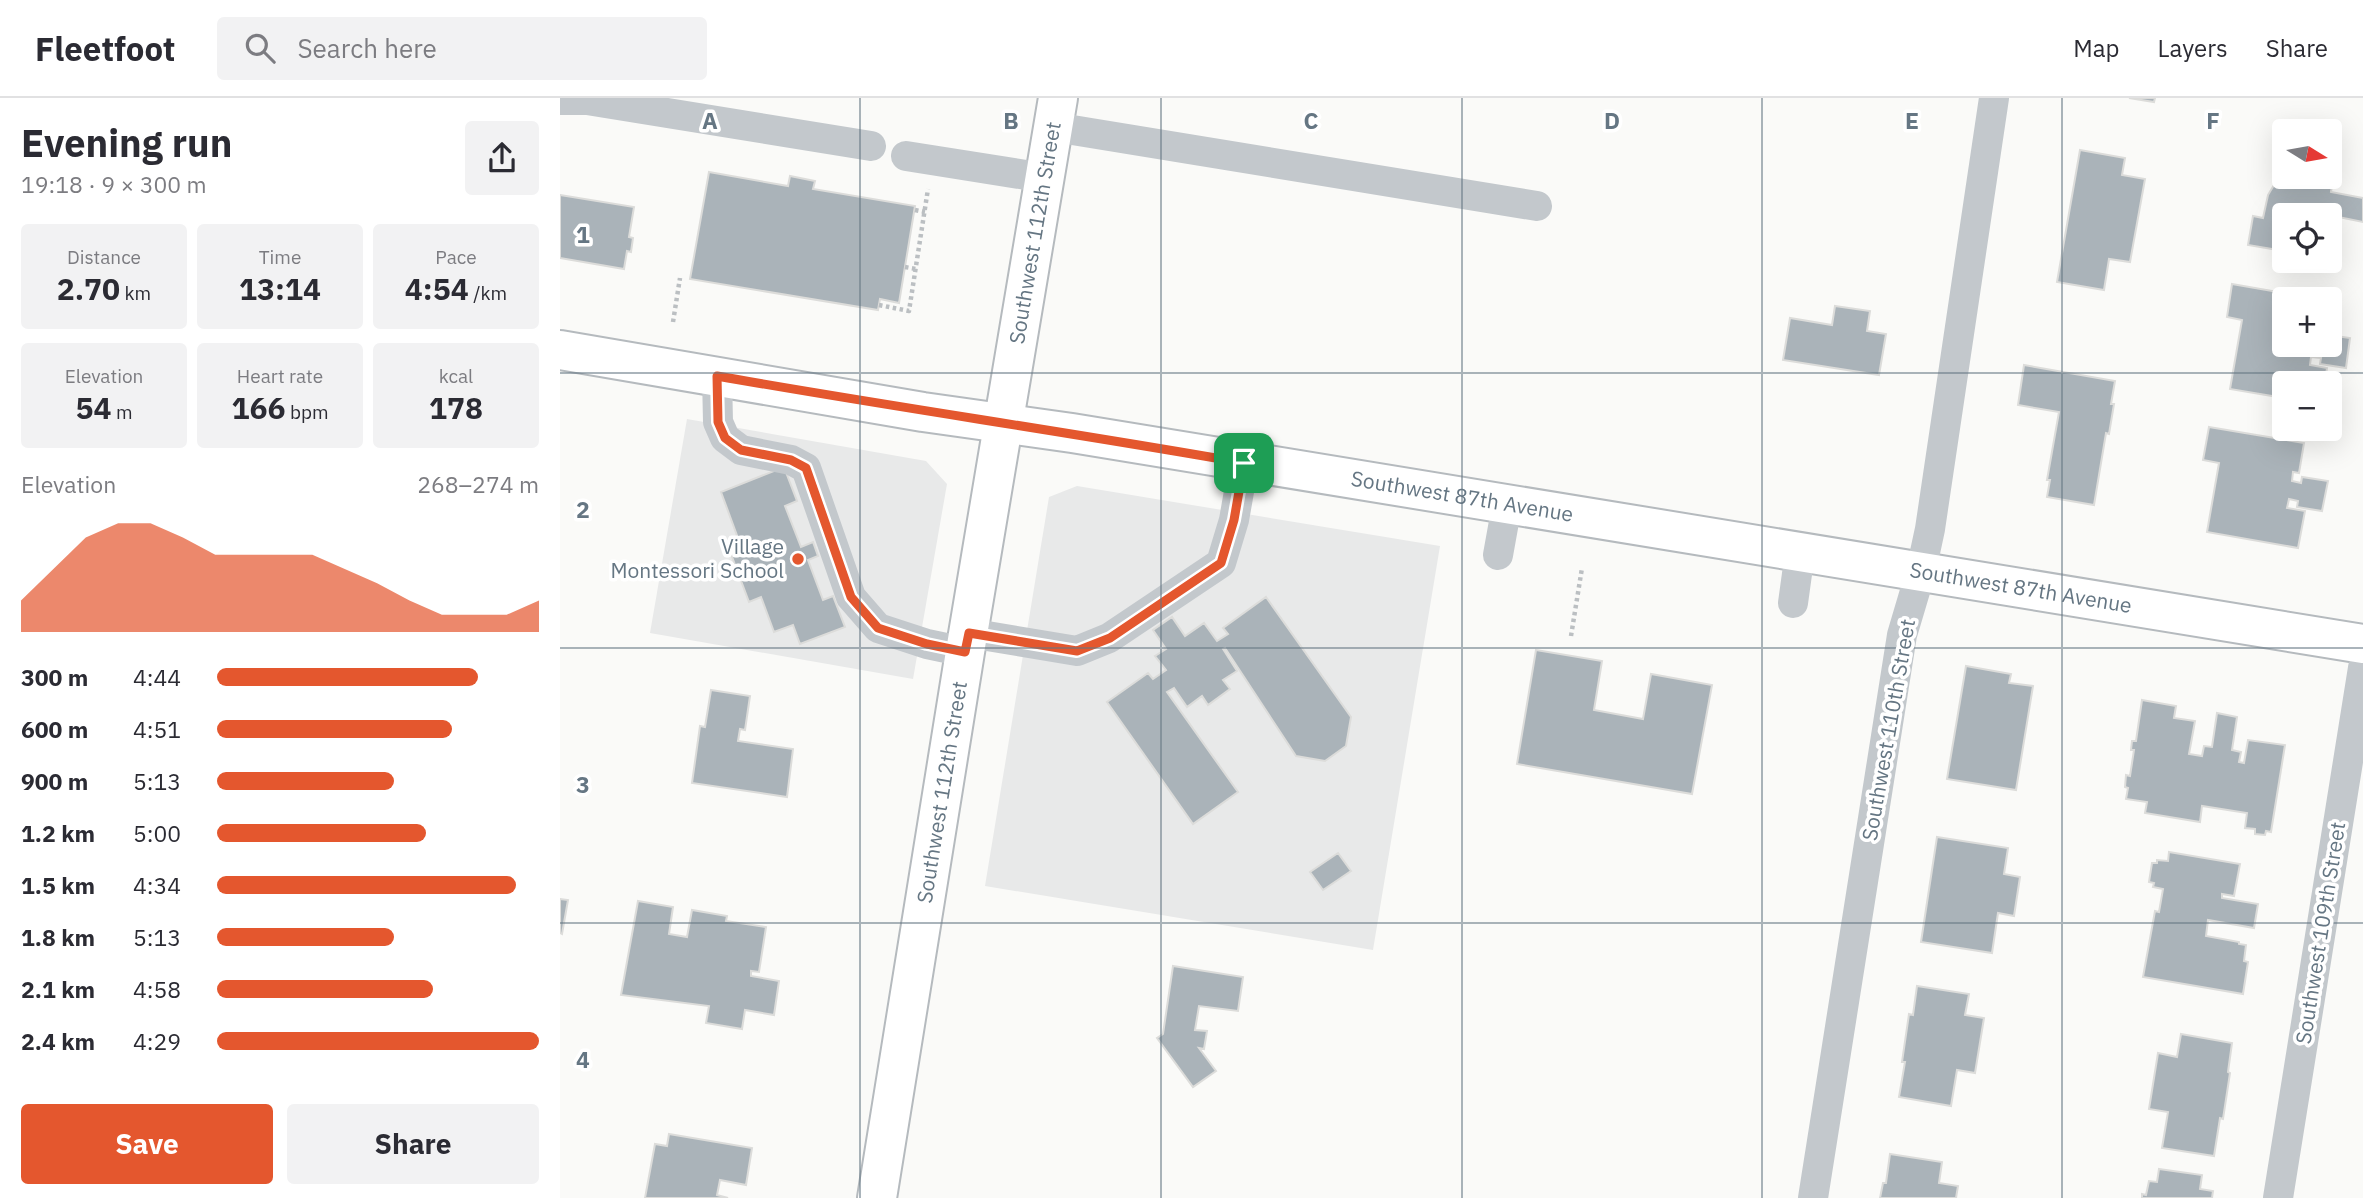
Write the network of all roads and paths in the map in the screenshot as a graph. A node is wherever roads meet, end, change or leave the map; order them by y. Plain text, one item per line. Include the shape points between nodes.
1 (1994, 98) edge
2 (560, 100) edge
3 (1056, 112) edge
4 (872, 146) dead end
5 (906, 156) dead end
6 (1045, 178) junction
7 (930, 181) dead end
8 (1537, 206) dead end
9 (915, 210) dead end
10 (925, 212) junction
11 (905, 267) dead end
12 (916, 269) junction
13 (680, 278) dead end
14 (879, 305) dead end
15 (673, 322) dead end
16 (560, 350) edge
17 (717, 376) junction
18 (1004, 424) junction
19 (1244, 463) junction
20 (1507, 505) junction
21 (1800, 552) junction
22 (1498, 555) dead end
23 (1582, 568) dead end
24 (1921, 571) junction
25 (1793, 603) dead end
26 (1572, 636) dead end
27 (967, 643) junction
28 (2363, 644) edge
29 (2363, 668) edge
30 (877, 1198) edge
31 (1813, 1198) edge
32 (2278, 1198) edge

1 - 24 street, Southwest 110th Street
2 - 4 street via 587,100
3 - 6 main road, Southwest 112th Street
3 - 8 street
5 - 6 street
6 - 18 main road, Southwest 112th Street
7 - 10 path
9 - 10 path
10 - 12 path
11 - 12 path
12 - 14 path via 909,311
13 - 15 path
16 - 17 main road, Southwest 87th Avenue
17 - 18 main road, Southwest 87th Avenue
17 - 27 street via 718,422 725,438 741,450 791,460 806,468 851,597 878,628 927,644
18 - 19 main road, Southwest 87th Avenue
18 - 27 main road, Southwest 112th Street
19 - 20 main road, Southwest 87th Avenue
19 - 27 street via 1221,563 1110,638 1077,651
20 - 21 main road, Southwest 87th Avenue
20 - 22 street
21 - 24 main road, Southwest 87th Avenue
21 - 25 street
23 - 26 path
24 - 28 main road, Southwest 87th Avenue
24 - 31 street, Southwest 110th Street via 1902,635
27 - 30 main road, Southwest 112th Street
29 - 32 street, Southwest 109th Street

